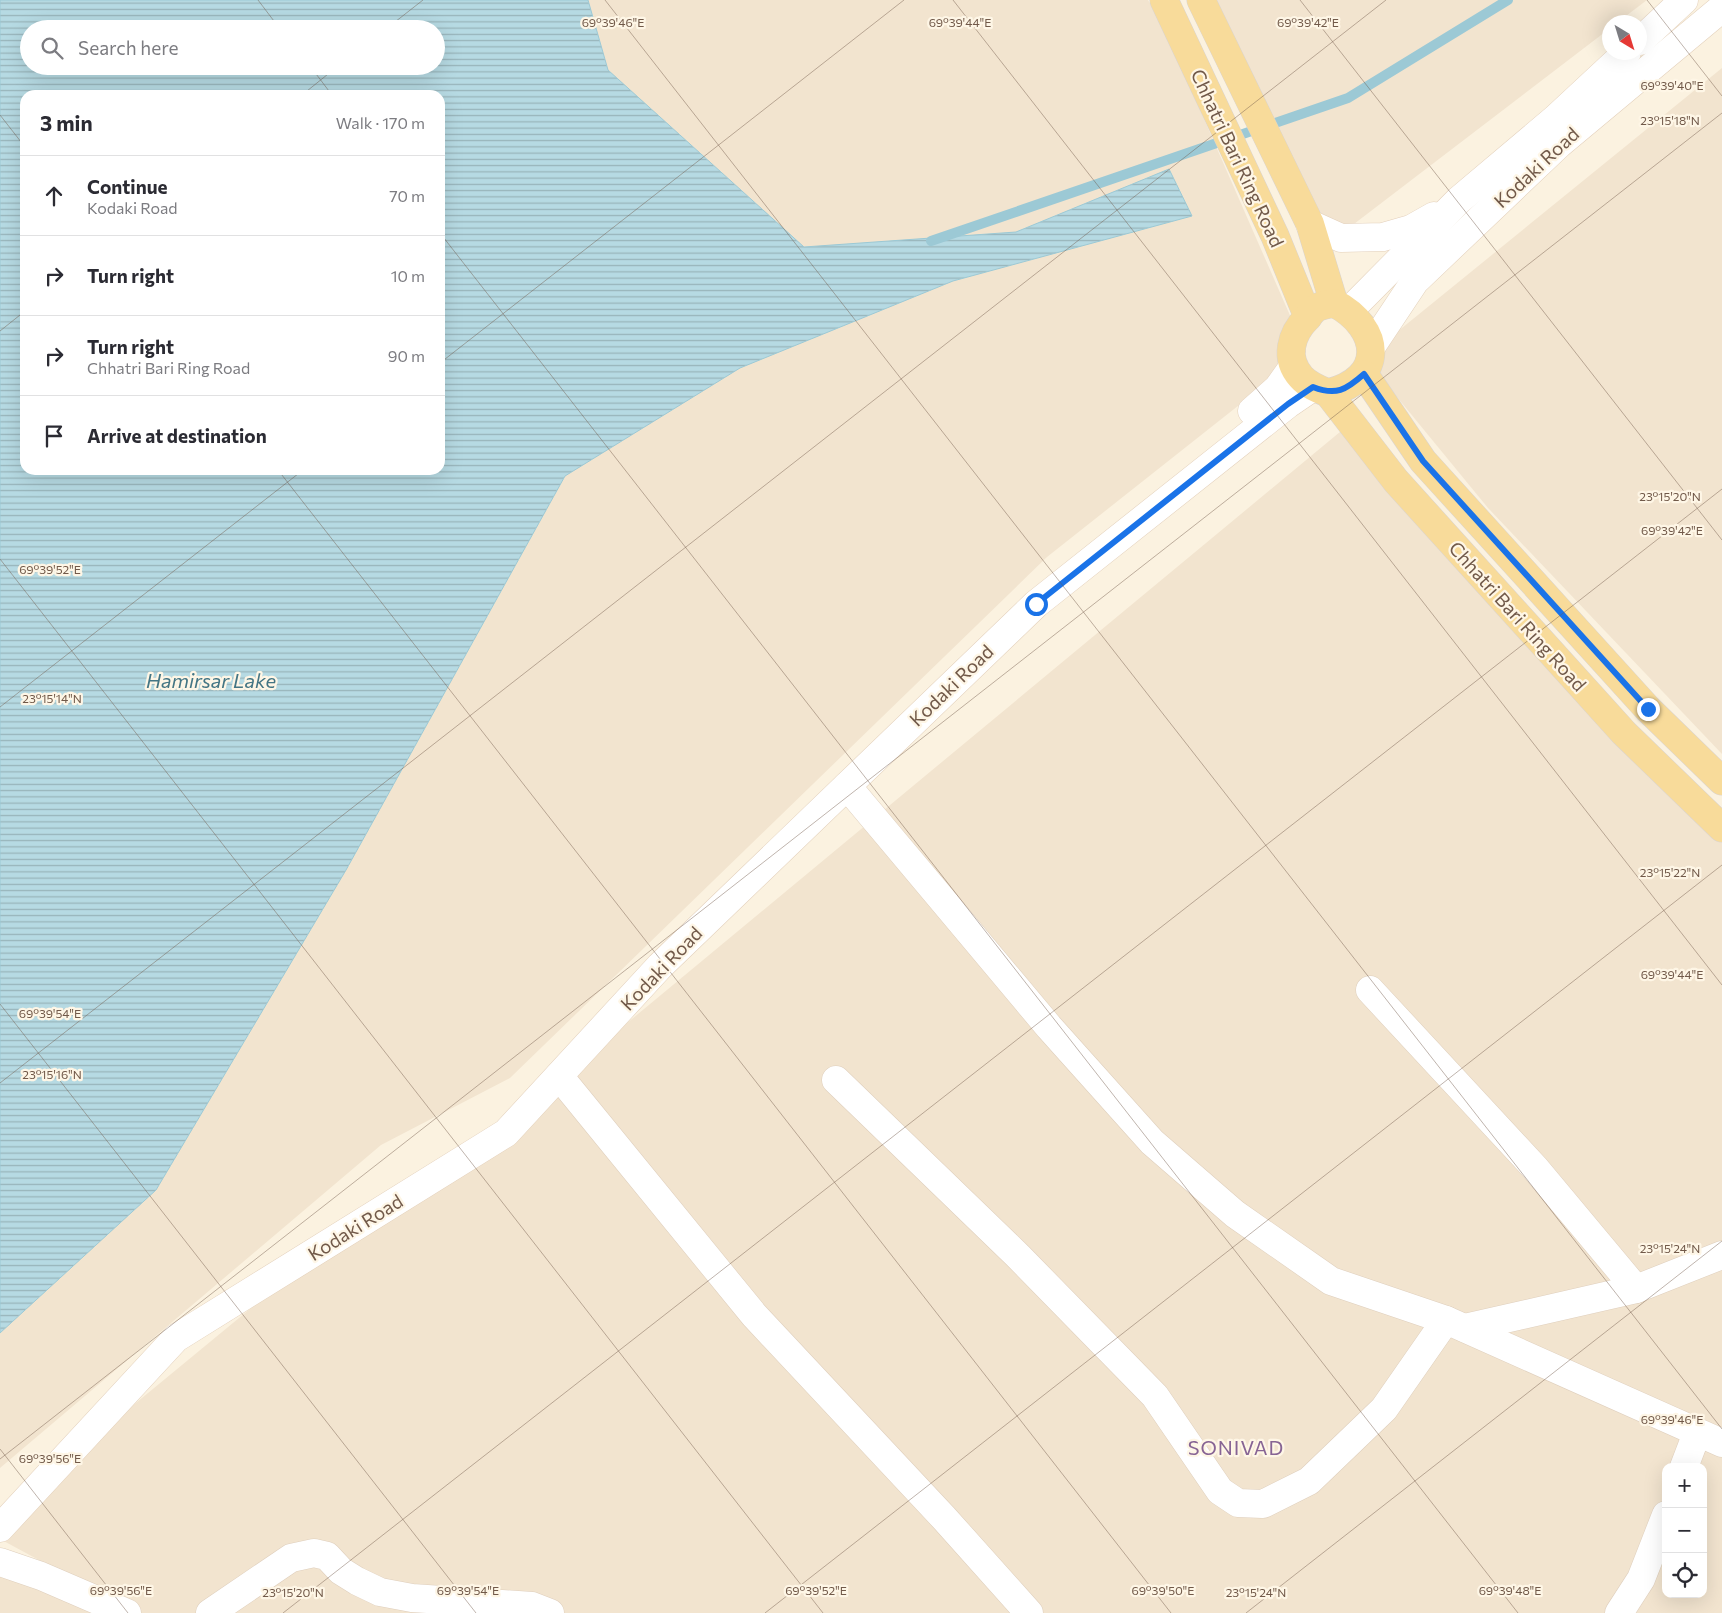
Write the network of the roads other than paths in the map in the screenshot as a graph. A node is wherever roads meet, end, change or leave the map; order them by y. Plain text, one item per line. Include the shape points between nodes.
1 (1164, 0) edge
2 (1202, 0) edge
3 (1684, 0) edge
4 (1722, 8) edge
5 (1647, 34) edge
6 (1618, 60) edge
7 (1460, 200) junction
8 (1310, 224) junction
9 (1342, 307) junction
10 (1308, 317) junction
11 (1371, 347) junction
12 (1293, 366) junction
13 (1364, 374) junction
14 (1320, 390) junction
15 (1036, 604) junction
16 (1722, 781) edge
17 (847, 786) junction
18 (1722, 828) edge
19 (1370, 990) dead end
20 (559, 1076) junction
21 (836, 1080) dead end
22 (1722, 1255) edge
23 (1636, 1289) junction
24 (1455, 1324) junction
25 (1697, 1433) junction
26 (1722, 1443) edge
27 (1686, 1463) edge
28 (1662, 1525) edge
29 (0, 1528) edge
30 (0, 1562) edge
31 (127, 1613) edge
32 (210, 1613) edge
33 (550, 1613) edge
34 (1028, 1613) edge
35 (1619, 1613) edge

1 - 10 main road, Chhatri Bari Ring Road via 1275,236
2 - 8 main road, Chhatri Bari Ring Road
3 - 5 street
4 - 11 street, Kodaki Road via 1559,144 1415,280
6 - 7 street, Kodaki Road
7 - 8 street, Kodaki Road via 1411,229 1383,237 1341,238
7 - 9 street, Kodaki Road
8 - 9 main road, Chhatri Bari Ring Road
9 - 10 main road via 1317,308
9 - 11 main road via 1368,332
10 - 12 main road via 1292,339 1290,353
11 - 13 main road via 1370,361
12 - 14 main road via 1301,378
12 - 15 street via 1278,388
13 - 14 main road via 1353,384
13 - 16 main road, Chhatri Bari Ring Road via 1423,461 1648,709
14 - 15 street, Kodaki Road via 1288,404
14 - 18 main road, Chhatri Bari Ring Road via 1396,481 1624,733
15 - 17 street, Kodaki Road
17 - 20 street, Kodaki Road via 660,966
17 - 24 street via 1048,1027 1152,1142 1235,1214 1331,1281
19 - 23 street via 1535,1168
20 - 29 street, Kodaki Road via 506,1133 176,1338
20 - 34 street via 754,1315
21 - 24 street via 1018,1256 1155,1396 1220,1491 1238,1503 1263,1504 1309,1481 1384,1409
22 - 23 street
23 - 24 street
24 - 25 street
25 - 26 street
25 - 27 street
28 - 35 street via 1641,1579
30 - 31 street
32 - 33 street via 291,1558 314,1553 327,1556 342,1571 380,1592 412,1598 532,1606

